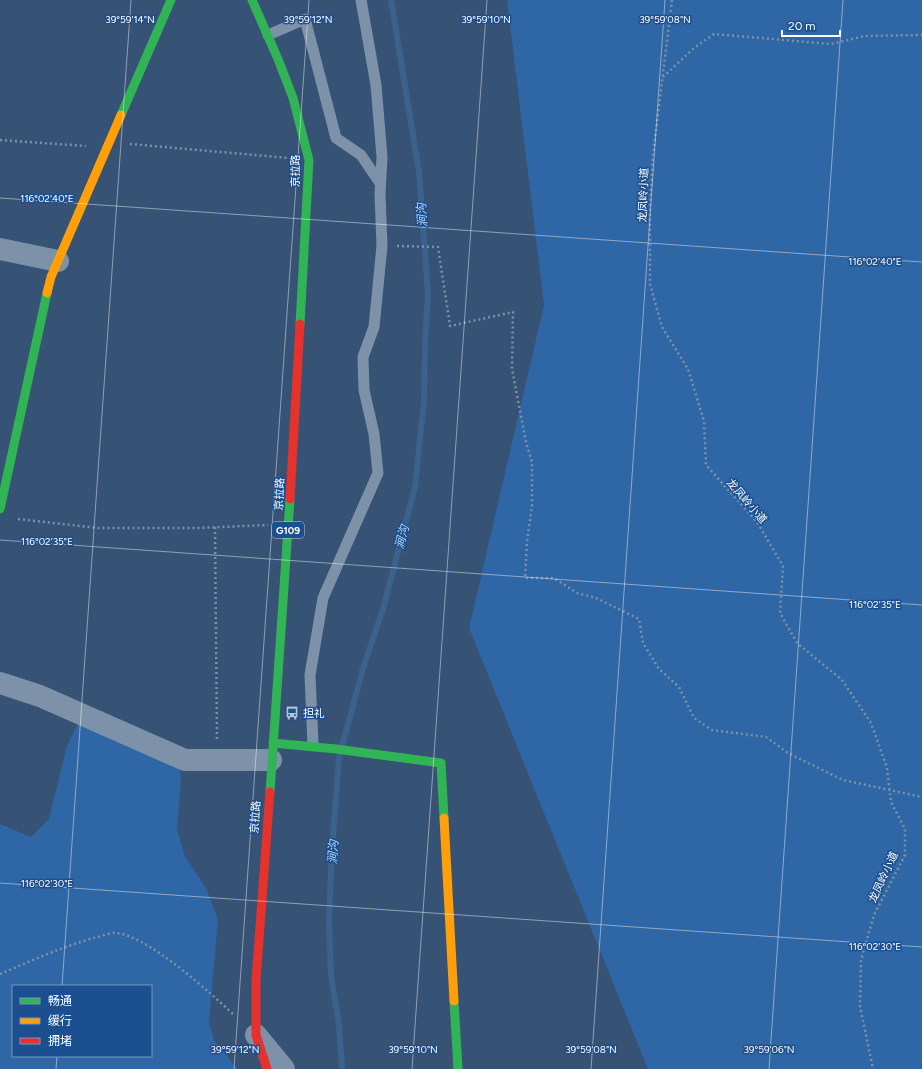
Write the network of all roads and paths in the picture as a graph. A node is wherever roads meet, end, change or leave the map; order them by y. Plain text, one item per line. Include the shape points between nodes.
1 (171, 0) edge
2 (252, 0) edge
3 (361, 0) edge
4 (672, 0) edge
5 (268, 35) junction
6 (922, 35) edge
7 (663, 77) junction
8 (0, 140) edge
9 (107, 147) junction
10 (309, 160) junction
11 (380, 183) junction
12 (382, 246) junction
13 (0, 248) edge
14 (58, 261) junction
15 (0, 509) edge
16 (15, 518) dead end
17 (289, 524) junction
18 (215, 527) junction
19 (0, 683) edge
20 (313, 745) junction
21 (272, 752) junction
22 (217, 759) junction
23 (889, 789) junction
24 (922, 797) edge
25 (0, 974) edge
26 (256, 1035) junction
27 (267, 1069) edge
28 (284, 1069) edge
29 (458, 1069) edge
30 (873, 1069) edge

1 - 9 main road
2 - 5 main road, 京拉路 / G109
3 - 11 lane via 376,85 382,157
4 - 7 path, 龙凤岭小道
5 - 10 main road, 京拉路 / G109 via 291,87 304,128
5 - 11 lane via 305,19 336,138 361,155
6 - 7 path via 865,36 831,44 714,34 694,48
7 - 23 path, 龙凤岭小道 via 653,156 650,206 650,284 662,327 688,369 704,421 706,465 757,522 783,566 780,613 797,643 842,680 870,723 887,768
8 - 9 path
9 - 10 path via 122,143
9 - 14 main road
10 - 17 main road, 京拉路 / G109
11 - 12 lane
12 - 20 lane via 374,327 363,357 364,390 374,434 378,473 323,598 310,675
12 - 23 path via 438,247 450,326 514,312 512,369 532,462 532,506 525,578 554,578 576,593 596,598 639,619 643,643 659,669 679,687 694,718 712,730 766,737 788,753 843,780
13 - 14 street
14 - 15 main road via 51,277
16 - 18 path via 98,528
17 - 18 path
17 - 21 main road, 京拉路 / G109
18 - 22 path
19 - 22 street via 40,696 185,760
20 - 21 main road
20 - 29 main road via 441,764
21 - 22 street
21 - 26 main road, 京拉路 / G109 via 256,980
23 - 24 path
23 - 30 path, 龙凤岭小道 via 891,802 905,830 905,855 874,915 861,960 860,1006
25 - 26 path via 76,943 114,932 140,940 161,955 203,987
26 - 27 main road, 京拉路 / G109
26 - 28 street

